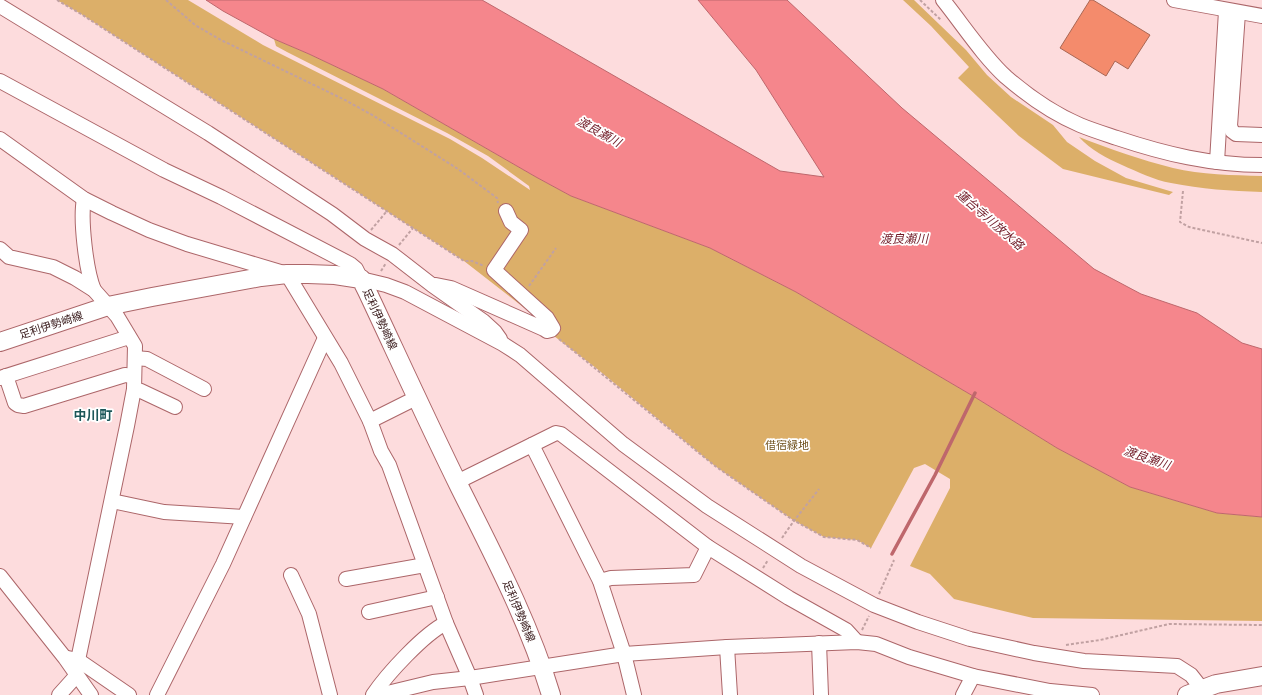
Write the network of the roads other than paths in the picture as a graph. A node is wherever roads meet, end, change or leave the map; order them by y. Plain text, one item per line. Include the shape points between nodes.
1 (943, 0) edge
2 (1174, 0) edge
3 (0, 6) edge
4 (1232, 12) junction
5 (1262, 16) edge
6 (0, 81) edge
7 (1262, 135) edge
8 (0, 139) edge
9 (1217, 162) junction
10 (1262, 165) edge
11 (84, 199) junction
12 (506, 211) road end
13 (0, 249) edge
14 (287, 274) junction
15 (361, 280) junction
16 (432, 285) junction
17 (94, 290) junction
18 (108, 306) junction
19 (129, 337) junction
20 (325, 338) junction
21 (0, 342) edge
22 (503, 344) junction
23 (135, 358) junction
24 (3, 377) edge
25 (134, 382) junction
26 (204, 389) dead end
27 (416, 398) junction
28 (175, 407) dead end
29 (370, 421) junction
30 (532, 445) junction
31 (458, 482) junction
32 (112, 501) junction
33 (244, 517) junction
34 (708, 548) junction
35 (425, 566) junction
36 (291, 575) dead end
37 (0, 576) edge
38 (346, 579) dead end
39 (600, 581) junction
40 (437, 597) junction
41 (369, 612) dead end
42 (446, 623) junction
43 (859, 638) junction
44 (819, 643) junction
45 (726, 647) junction
46 (624, 654) junction
47 (71, 659) junction
48 (542, 667) junction
49 (77, 675) junction
50 (973, 676) junction
51 (1262, 676) edge
52 (470, 678) junction
53 (1194, 692) edge
54 (1050, 693) edge
55 (59, 695) edge
56 (91, 695) edge
57 (129, 695) edge
58 (157, 695) edge
59 (330, 695) edge
60 (373, 695) edge
61 (379, 695) edge
62 (476, 695) edge
63 (551, 695) edge
64 (634, 695) edge
65 (730, 695) edge
66 (821, 695) edge
67 (964, 695) edge
68 (1092, 695) edge

1 - 9 street via 991,62 1006,77 1068,119 1080,126 1160,152
2 - 4 street
3 - 16 street via 208,133 332,214 365,239 392,254
4 - 5 street
4 - 7 street via 1230,126 1236,134
4 - 9 street
6 - 15 street via 164,170 350,264
8 - 11 street
9 - 10 street
11 - 14 street via 168,237
11 - 17 street via 82,210
12 - 16 street via 511,222 521,230 494,270 547,318 553,328 551,330 451,288
13 - 17 street via 9,257 53,268
14 - 15 main road, 足利伊勢崎線 via 335,275
14 - 18 main road, 足利伊勢崎線 via 229,282
14 - 20 street
15 - 22 street via 405,292
15 - 27 main road, 足利伊勢崎線
16 - 22 street via 484,321
17 - 18 street
18 - 19 street
18 - 21 main road, 足利伊勢崎線
19 - 23 street via 135,346
19 - 24 street
20 - 29 street via 341,363
20 - 33 street
22 - 53 street via 520,355 623,444 707,506 801,566 855,596 918,622 993,645 1084,661 1177,666 1191,675
23 - 25 street
23 - 26 street via 147,359
24 - 25 street via 18,406 125,375
25 - 28 street via 141,390
25 - 32 street
27 - 29 street
27 - 31 main road, 足利伊勢崎線
29 - 35 street via 389,465
30 - 31 street
30 - 34 street via 556,433 562,434
30 - 39 street
31 - 48 main road, 足利伊勢崎線 via 511,589
32 - 33 street via 164,512
32 - 47 street
33 - 58 street
34 - 39 street via 694,575 611,578
34 - 43 street
35 - 38 street
35 - 40 street
36 - 59 street via 309,614
37 - 47 street
39 - 46 street
40 - 41 street
40 - 42 street
42 - 52 street
42 - 60 street via 413,649
43 - 44 street
43 - 50 street via 909,657
44 - 45 street
44 - 66 street
45 - 46 street
45 - 65 street
46 - 48 street
46 - 64 street
47 - 49 street
47 - 57 street
48 - 52 street
48 - 63 main road, 足利伊勢崎線
49 - 55 street
49 - 56 street
50 - 54 street
50 - 67 street
51 - 53 main road via 1229,681
52 - 61 street via 433,682
52 - 62 street
54 - 68 street

